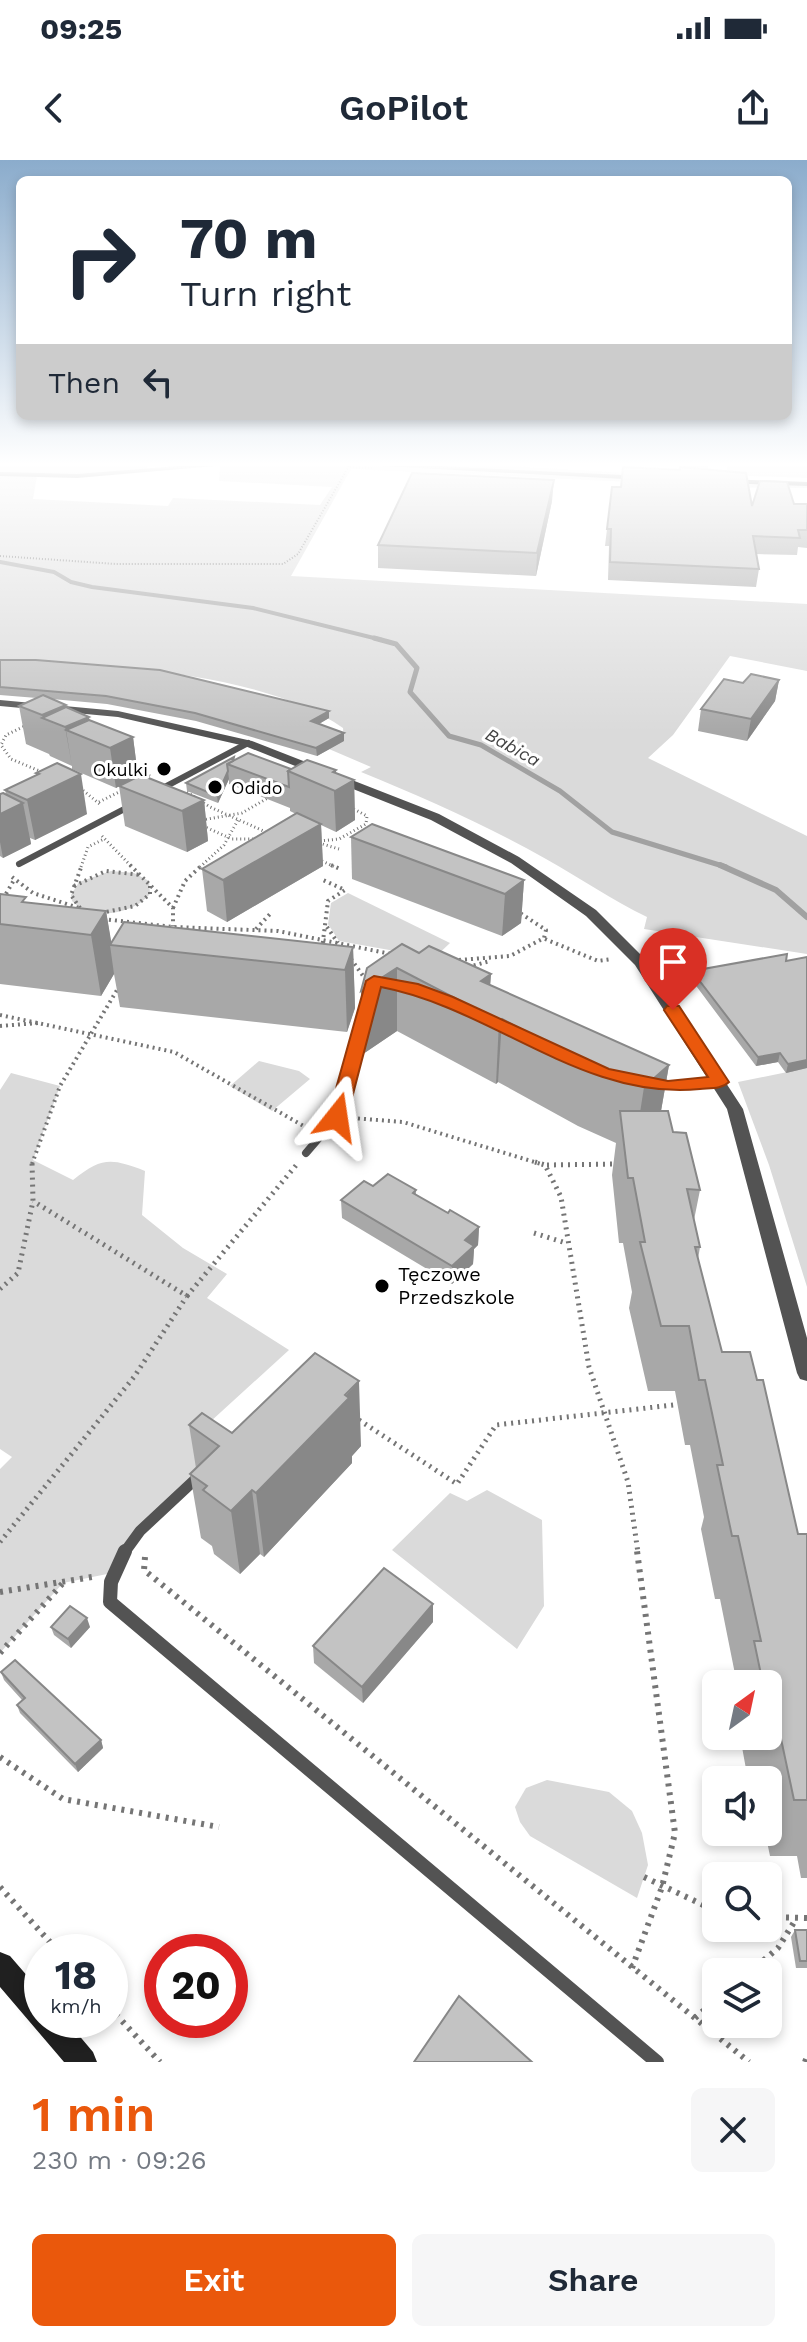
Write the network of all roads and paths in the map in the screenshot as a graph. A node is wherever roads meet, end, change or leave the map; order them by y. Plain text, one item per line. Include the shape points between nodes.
1 (297, 555) edge
2 (0, 556) edge
3 (0, 703) edge
4 (33, 723) edge
5 (248, 743) junction
6 (124, 762) edge
7 (48, 774) edge
8 (150, 776) junction
9 (137, 782) edge
10 (169, 785) junction
11 (79, 787) edge
12 (124, 789) edge
13 (279, 792) edge
14 (78, 796) edge
15 (92, 796) junction
16 (195, 797) junction
17 (99, 802) junction
18 (191, 803) edge
19 (352, 807) edge
20 (242, 813) junction
21 (229, 816) junction
22 (108, 817) junction
23 (238, 820) junction
24 (94, 825) junction
25 (271, 835) edge
26 (104, 839) junction
27 (232, 839) junction
28 (268, 840) edge
29 (339, 849) dead end
30 (320, 861) dead end
31 (19, 864) dead end
32 (5, 869) dead end
33 (340, 869) dead end
34 (143, 876) junction
35 (14, 880) junction
36 (323, 880) dead end
37 (149, 881) junction
38 (73, 888) junction
39 (0, 904) edge
40 (73, 907) junction
41 (173, 908) junction
42 (519, 913) edge
43 (270, 914) dead end
44 (66, 915) edge
45 (326, 925) junction
46 (173, 927) junction
47 (248, 929) junction
48 (255, 929) junction
49 (266, 930) junction
50 (544, 938) junction
51 (240, 939) edge
52 (262, 940) edge
53 (324, 940) junction
54 (339, 943) junction
55 (611, 950) dead end
56 (403, 956) edge
57 (319, 958) edge
58 (496, 959) junction
59 (451, 961) edge
60 (466, 968) edge
61 (126, 974) edge
62 (370, 983) junction
63 (356, 986) edge
64 (0, 1015) edge
65 (46, 1023) junction
66 (0, 1026) edge
67 (93, 1032) junction
68 (720, 1082) junction
69 (646, 1084) edge
70 (337, 1117) junction
71 (323, 1135) junction
72 (306, 1153) joint
73 (545, 1165) junction
74 (629, 1165) edge
75 (33, 1201) junction
76 (534, 1233) dead end
77 (566, 1243) junction
78 (0, 1289) edge
79 (187, 1296) junction
80 (807, 1373) edge
81 (695, 1403) edge
82 (606, 1411) junction
83 (355, 1418) edge
84 (216, 1460) edge
85 (0, 1542) edge
86 (150, 1548) dead end
87 (0, 1592) edge
88 (0, 1653) edge
89 (0, 1757) edge
90 (219, 1827) dead end
91 (644, 1877) dead end
92 (0, 1887) edge
93 (662, 1887) junction
94 (702, 1905) edge
95 (782, 1918) edge
96 (807, 1918) edge
97 (796, 1919) junction
98 (43, 1934) edge
99 (766, 1958) edge
100 (0, 1966) edge
101 (632, 1968) junction
102 (24, 1993) edge
103 (702, 2012) edge
104 (695, 2018) junction
105 (128, 2027) edge
106 (62, 2038) edge
107 (83, 2062) edge
108 (160, 2062) edge
109 (657, 2062) edge
110 (749, 2062) edge

1 - 2 path via 283,564 100,564
3 - 5 street via 118,714
4 - 7 path via 6,735 1,745 11,759
5 - 10 lane
5 - 68 street via 435,817 554,885 640,962
6 - 8 path
8 - 9 path
8 - 10 path
10 - 16 path
10 - 22 lane
11 - 15 path
12 - 17 path
13 - 20 path
14 - 15 path
15 - 17 path
16 - 18 path
16 - 21 path
17 - 22 path
19 - 29 path via 367,816 363,827 339,839 313,841
20 - 21 path
20 - 23 path
21 - 23 path
21 - 27 path via 193,821
22 - 24 lane
23 - 25 path
23 - 27 path
24 - 26 path
24 - 31 lane
26 - 34 path
26 - 38 path via 88,847
27 - 28 path
27 - 41 path via 179,885
30 - 33 path
32 - 35 path
34 - 37 path
34 - 38 path via 111,871 88,876
35 - 39 path
35 - 40 path
36 - 45 path via 345,890 328,901
37 - 41 path
37 - 46 path via 150,894 144,901 95,918
38 - 40 path via 72,901 87,911
40 - 44 path
41 - 46 path
42 - 50 path via 546,930
43 - 48 path
45 - 53 path
45 - 54 path
46 - 47 path
47 - 48 path
47 - 51 path
48 - 49 path
49 - 52 path
49 - 53 path
50 - 55 path via 598,961 618,958
50 - 58 path
53 - 54 path
53 - 57 path
54 - 56 path
54 - 62 path
58 - 59 path
58 - 60 path
61 - 67 path
62 - 63 path
62 - 70 lane
64 - 65 path
65 - 66 path
65 - 67 path
67 - 71 path via 174,1052
67 - 75 path via 60,1086 32,1160
68 - 69 lane
68 - 80 street via 735,1109 753,1167
70 - 71 lane
70 - 73 path via 403,1122
71 - 72 lane
72 - 79 path
73 - 74 path
73 - 77 path via 561,1197
75 - 78 path via 18,1273
75 - 79 path
76 - 77 path
77 - 82 path via 589,1367
79 - 85 path via 134,1377
81 - 82 path
82 - 83 path via 496,1425 457,1484
82 - 93 path via 628,1482 675,1833
84 - 109 lane via 127,1547 112,1573 110,1602
86 - 101 path via 144,1570
87 - 88 path via 63,1583
89 - 90 path via 63,1799
91 - 93 path
92 - 98 path
93 - 94 path
93 - 101 path
95 - 97 path
96 - 97 path
97 - 99 path
100 - 102 street
101 - 104 path
103 - 104 path
104 - 110 path
105 - 108 path
106 - 107 street

